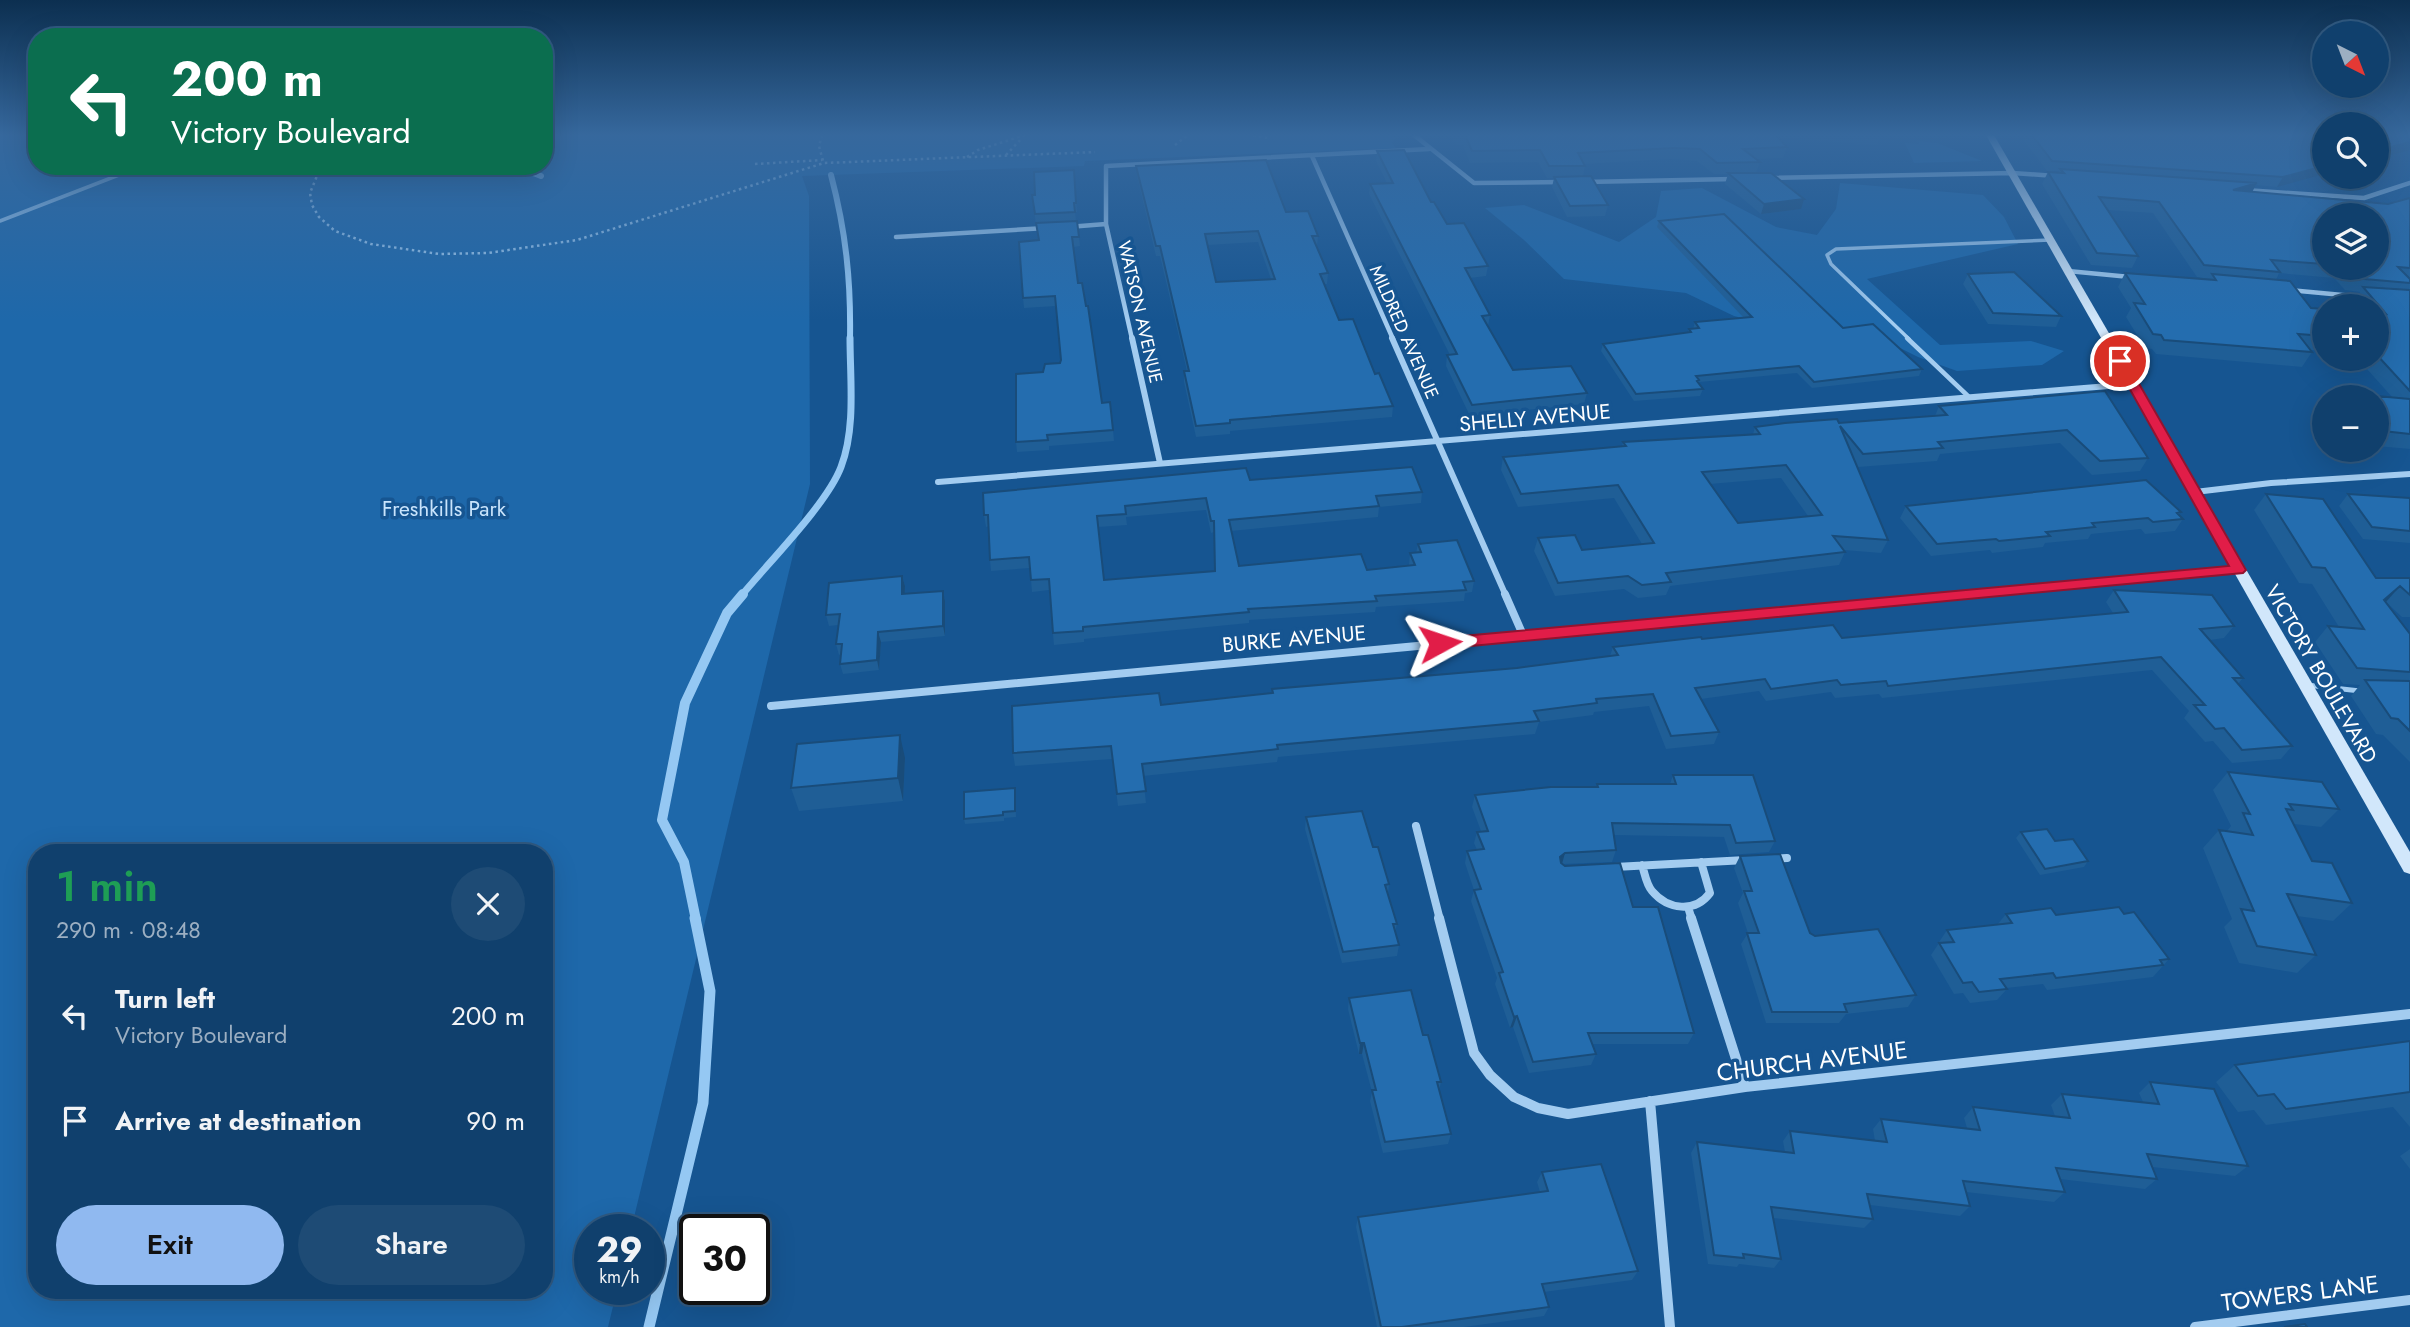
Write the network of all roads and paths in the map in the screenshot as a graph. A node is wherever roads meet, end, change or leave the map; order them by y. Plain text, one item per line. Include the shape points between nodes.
1 (62, 197) edge
2 (311, 197) edge
3 (712, 197) edge
4 (1106, 197) edge
5 (1330, 197) edge
6 (2026, 197) edge
7 (2349, 197) edge
8 (2367, 197) edge
9 (0, 221) edge
10 (1106, 225) junction
11 (896, 237) dead end
12 (2050, 240) junction
13 (2068, 271) junction
14 (2136, 277) edge
15 (2286, 290) edge
16 (2333, 294) edge
17 (2133, 384) junction
18 (1969, 397) junction
19 (1437, 441) junction
20 (1160, 463) junction
21 (2410, 474) edge
22 (938, 482) dead end
23 (2193, 492) junction
24 (2238, 570) junction
25 (1523, 635) junction
26 (2304, 684) junction
27 (2370, 691) edge
28 (771, 706) dead end
29 (1416, 825) dead end
30 (1787, 858) dead end
31 (1762, 859) edge
32 (1750, 860) edge
33 (1702, 862) junction
34 (1642, 865) junction
35 (2410, 867) edge
36 (1602, 868) edge
37 (1688, 907) junction
38 (2410, 1014) edge
39 (1745, 1087) junction
40 (1650, 1101) junction
41 (2410, 1300) edge
42 (1671, 1327) edge
43 (2195, 1327) edge

1 - 9 lane
2 - 3 path via 319,217 335,231 371,244 439,254 488,253 578,240
4 - 10 street, WATSON AVENUE
5 - 19 street, MILDRED AVENUE
6 - 12 main road, VICTORY BOULEVARD
7 - 8 street
10 - 11 street
10 - 20 street, WATSON AVENUE
12 - 13 main road, VICTORY BOULEVARD
12 - 18 lane via 1854,248 1827,255 1831,264
13 - 14 street
13 - 17 main road, VICTORY BOULEVARD
15 - 16 street
17 - 18 street, SHELLY AVENUE
17 - 23 main road, VICTORY BOULEVARD
18 - 19 street, SHELLY AVENUE
19 - 20 street, SHELLY AVENUE
19 - 25 street, MILDRED AVENUE
20 - 22 street, SHELLY AVENUE
21 - 23 street
23 - 24 main road, VICTORY BOULEVARD
24 - 25 street, BURKE AVENUE
24 - 26 main road, VICTORY BOULEVARD
25 - 28 street, BURKE AVENUE
26 - 27 lane
26 - 35 main road, VICTORY BOULEVARD
29 - 40 street, CHURCH AVENUE via 1474,1053 1490,1075 1514,1097 1568,1114
30 - 31 street
32 - 33 street
33 - 34 street
33 - 37 street via 1710,893 1702,903
34 - 36 street
34 - 37 street via 1653,892 1671,905
37 - 39 street
38 - 39 street, CHURCH AVENUE
39 - 40 street, CHURCH AVENUE
40 - 42 street
41 - 43 street, TOWERS LANE

